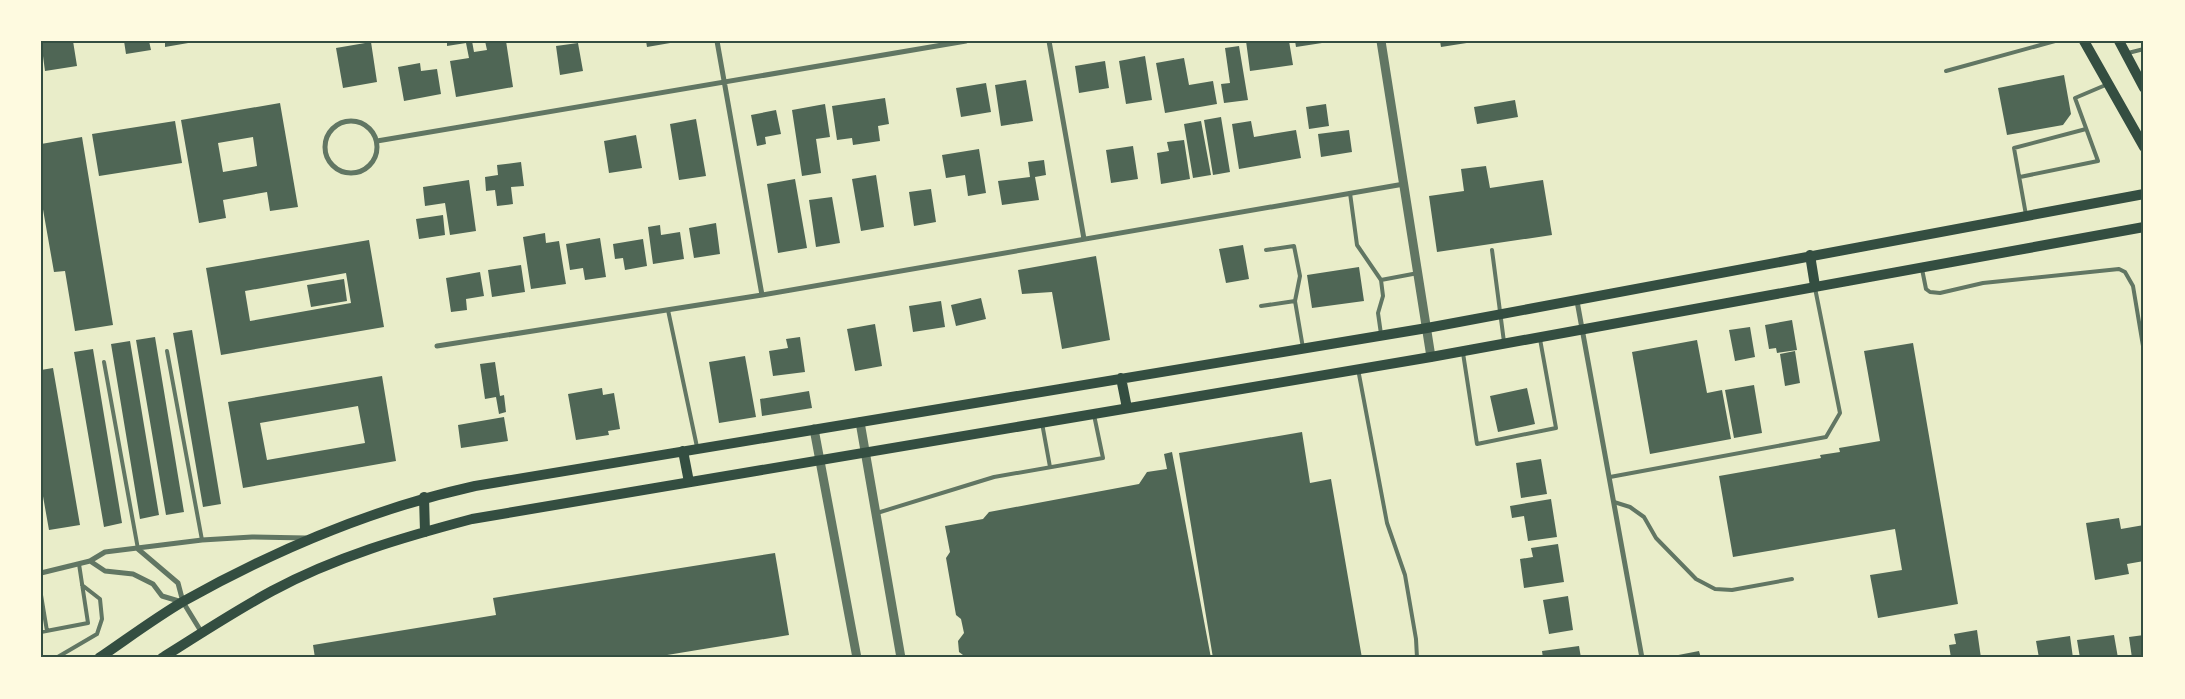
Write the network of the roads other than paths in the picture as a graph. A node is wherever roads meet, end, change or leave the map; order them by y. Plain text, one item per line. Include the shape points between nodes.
1 (717, 41) edge
2 (966, 41) edge
3 (1049, 41) edge
4 (1381, 41) edge
5 (2055, 41) edge
6 (2084, 41) edge
7 (2119, 41) edge
8 (2144, 49) edge
9 (2126, 54) junction
10 (1946, 71) dead end
11 (724, 83) junction
12 (2108, 84) junction
13 (2144, 88) edge
14 (2086, 129) junction
15 (377, 142) junction
16 (2144, 147) edge
17 (2020, 178) junction
18 (1404, 184) junction
19 (1350, 193) junction
20 (2144, 194) edge
21 (2026, 215) junction
22 (2144, 227) edge
23 (1084, 239) junction
24 (1266, 250) dead end
25 (1492, 250) dead end
26 (1810, 254) junction
27 (1921, 267) junction
28 (1418, 273) junction
29 (1381, 280) junction
30 (1815, 286) junction
31 (762, 295) junction
32 (1295, 301) junction
33 (1577, 301) junction
34 (1261, 306) dead end
35 (668, 310) junction
36 (1501, 314) junction
37 (1426, 328) junction
38 (1583, 329) junction
39 (1382, 335) junction
40 (1540, 337) junction
41 (1504, 343) junction
42 (437, 346) dead end
43 (1303, 348) junction
44 (167, 351) dead end
45 (1462, 351) junction
46 (2144, 352) edge
47 (1431, 357) junction
48 (104, 362) dead end
49 (1358, 369) junction
50 (1121, 378) junction
51 (1127, 408) junction
52 (1094, 413) junction
53 (860, 422) junction
54 (1041, 422) junction
55 (814, 430) junction
56 (697, 449) junction
57 (683, 451) junction
58 (866, 451) junction
59 (820, 459) junction
60 (1050, 467) junction
61 (1610, 478) junction
62 (690, 482) junction
63 (424, 497) junction
64 (1614, 502) junction
65 (877, 513) junction
66 (425, 532) junction
67 (309, 538) junction
68 (202, 540) junction
69 (138, 549) junction
70 (90, 561) junction
71 (79, 564) junction
72 (41, 573) edge
73 (1792, 579) dead end
74 (82, 585) junction
75 (41, 596) edge
76 (182, 602) junction
77 (47, 631) junction
78 (41, 632) edge
79 (202, 633) junction
80 (56, 658) edge
81 (99, 658) edge
82 (162, 658) edge
83 (857, 658) edge
84 (902, 658) edge
85 (1417, 658) edge
86 (1642, 658) edge

1 - 11 street
2 - 11 street
3 - 23 street
4 - 18 street
5 - 10 lane
6 - 12 main road
7 - 9 main road
8 - 9 lane
9 - 13 main road
11 - 15 street
11 - 31 street
12 - 14 lane via 2075,98
12 - 16 main road
14 - 17 lane via 2014,148
14 - 17 lane via 2098,162
15 - 15 street via 369,127 346,121 332,129 326,152 336,167 352,172 361,170 374,159
17 - 21 lane
18 - 19 street
18 - 28 street
19 - 23 street
19 - 29 lane via 1357,245
20 - 21 main road
21 - 26 main road
22 - 27 main road
23 - 31 street
24 - 32 lane via 1294,246 1300,276
25 - 36 lane
26 - 30 main road
26 - 33 main road
27 - 30 main road
27 - 46 lane via 1926,289 1930,292 2119,269 2125,272 2133,286
28 - 29 lane
28 - 37 street
29 - 39 lane via 1383,296 1378,313
30 - 38 main road
30 - 61 lane via 1840,413 1826,437
31 - 35 street
32 - 34 lane
32 - 43 lane
33 - 36 main road
33 - 38 street
35 - 42 street
35 - 56 lane
36 - 37 main road
36 - 41 lane
37 - 39 main road
37 - 47 street
38 - 40 main road
38 - 61 street
39 - 43 main road
40 - 41 main road
40 - 45 lane via 1556,428 1477,444
41 - 45 main road
43 - 50 main road
44 - 68 lane
45 - 47 main road
47 - 49 main road
48 - 69 lane
49 - 51 main road
49 - 85 lane via 1387,523 1405,575
50 - 51 main road
50 - 53 main road
51 - 52 main road
52 - 54 main road
52 - 60 lane via 1103,458
53 - 55 main road
53 - 58 street
54 - 58 main road
54 - 60 lane
55 - 56 main road
55 - 59 street
56 - 57 main road
57 - 62 main road
57 - 63 main road
58 - 59 main road
58 - 65 street
59 - 62 main road
59 - 83 street
60 - 65 lane via 994,477
61 - 64 street
62 - 66 main road via 510,511
63 - 66 main road
63 - 67 main road
64 - 73 lane via 1644,517 1656,538 1696,579 1715,589 1732,590
64 - 86 street
65 - 84 street
66 - 79 main road via 364,550 272,590
67 - 68 street
67 - 76 main road
68 - 69 street
69 - 70 street via 105,552
69 - 76 street via 178,583
70 - 71 street
70 - 76 street via 105,572 133,574 153,584 162,596
71 - 72 street
71 - 74 lane
74 - 77 lane via 88,623
74 - 80 lane via 100,599 102,619 97,634
75 - 77 lane
76 - 79 street
76 - 81 main road
77 - 78 lane
79 - 82 main road

